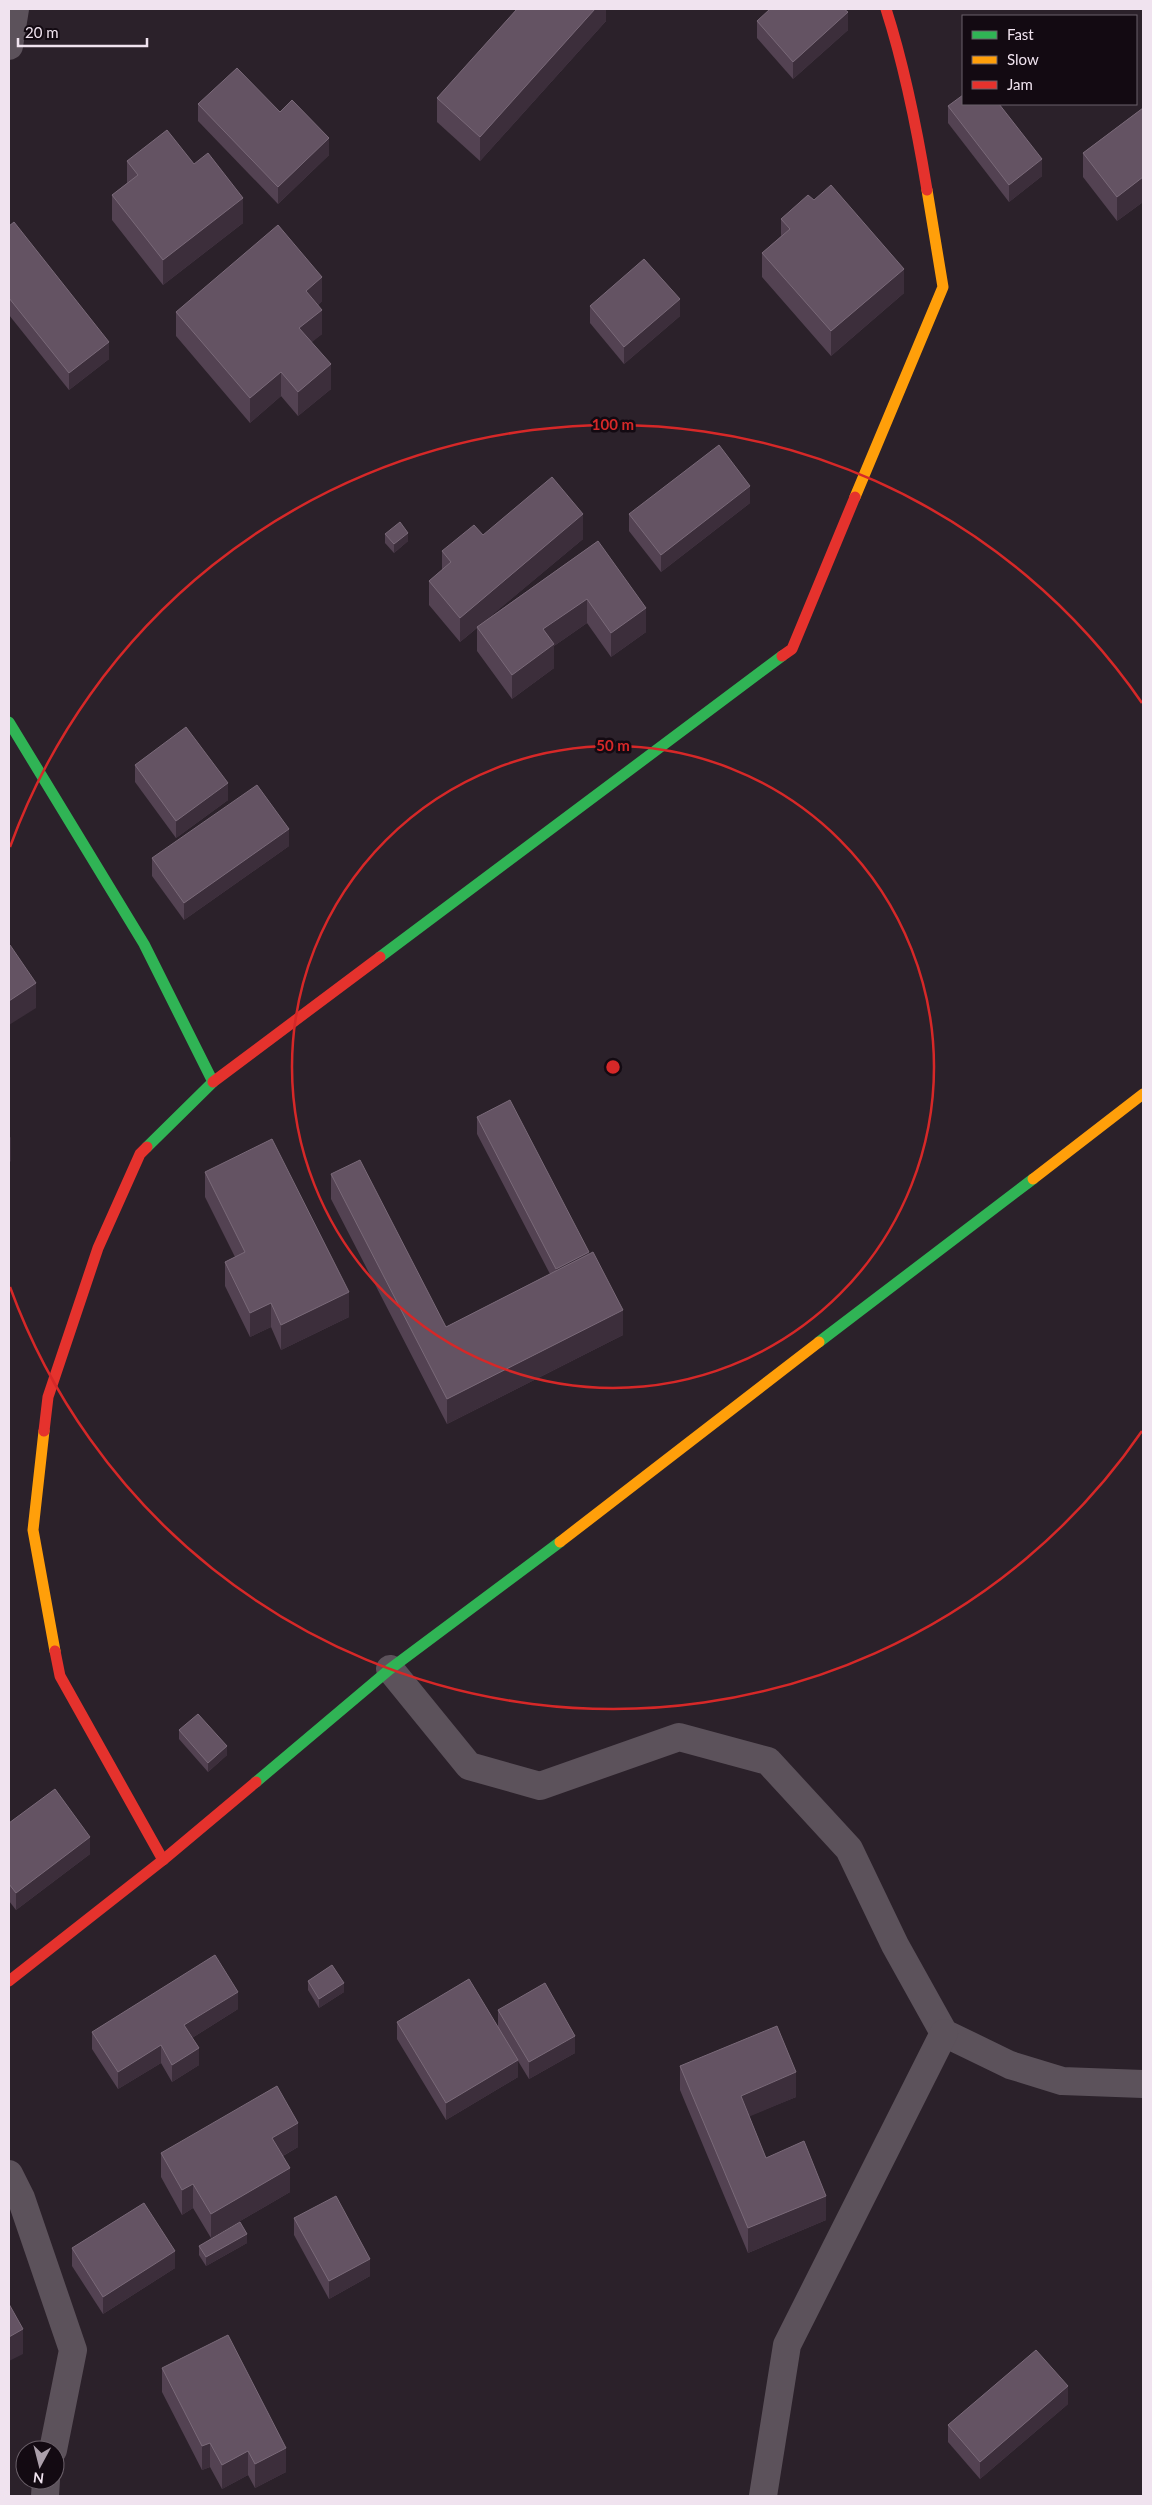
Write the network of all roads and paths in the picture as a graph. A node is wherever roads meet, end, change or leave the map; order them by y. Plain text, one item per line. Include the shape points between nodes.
1 (16, 9) edge
2 (886, 9) edge
3 (9, 46) edge
4 (9, 722) edge
5 (213, 1082) junction
6 (1143, 1094) edge
7 (390, 1669) junction
8 (163, 1860) junction
9 (9, 1981) edge
10 (944, 2033) junction
11 (1143, 2084) edge
12 (9, 2174) edge
13 (54, 2440) edge
14 (763, 2496) edge

1 - 3 street
2 - 5 street via 919,143 943,287 792,648
4 - 5 street via 144,944
5 - 8 street via 140,1154 98,1248 48,1397 33,1530 60,1676
6 - 7 street
7 - 8 street
7 - 10 street via 469,1766 540,1786 679,1737 768,1761 849,1849 895,1945
8 - 9 street
10 - 11 street via 1010,2065 1062,2081
10 - 14 street via 787,2346
12 - 13 street via 21,2198 73,2350

